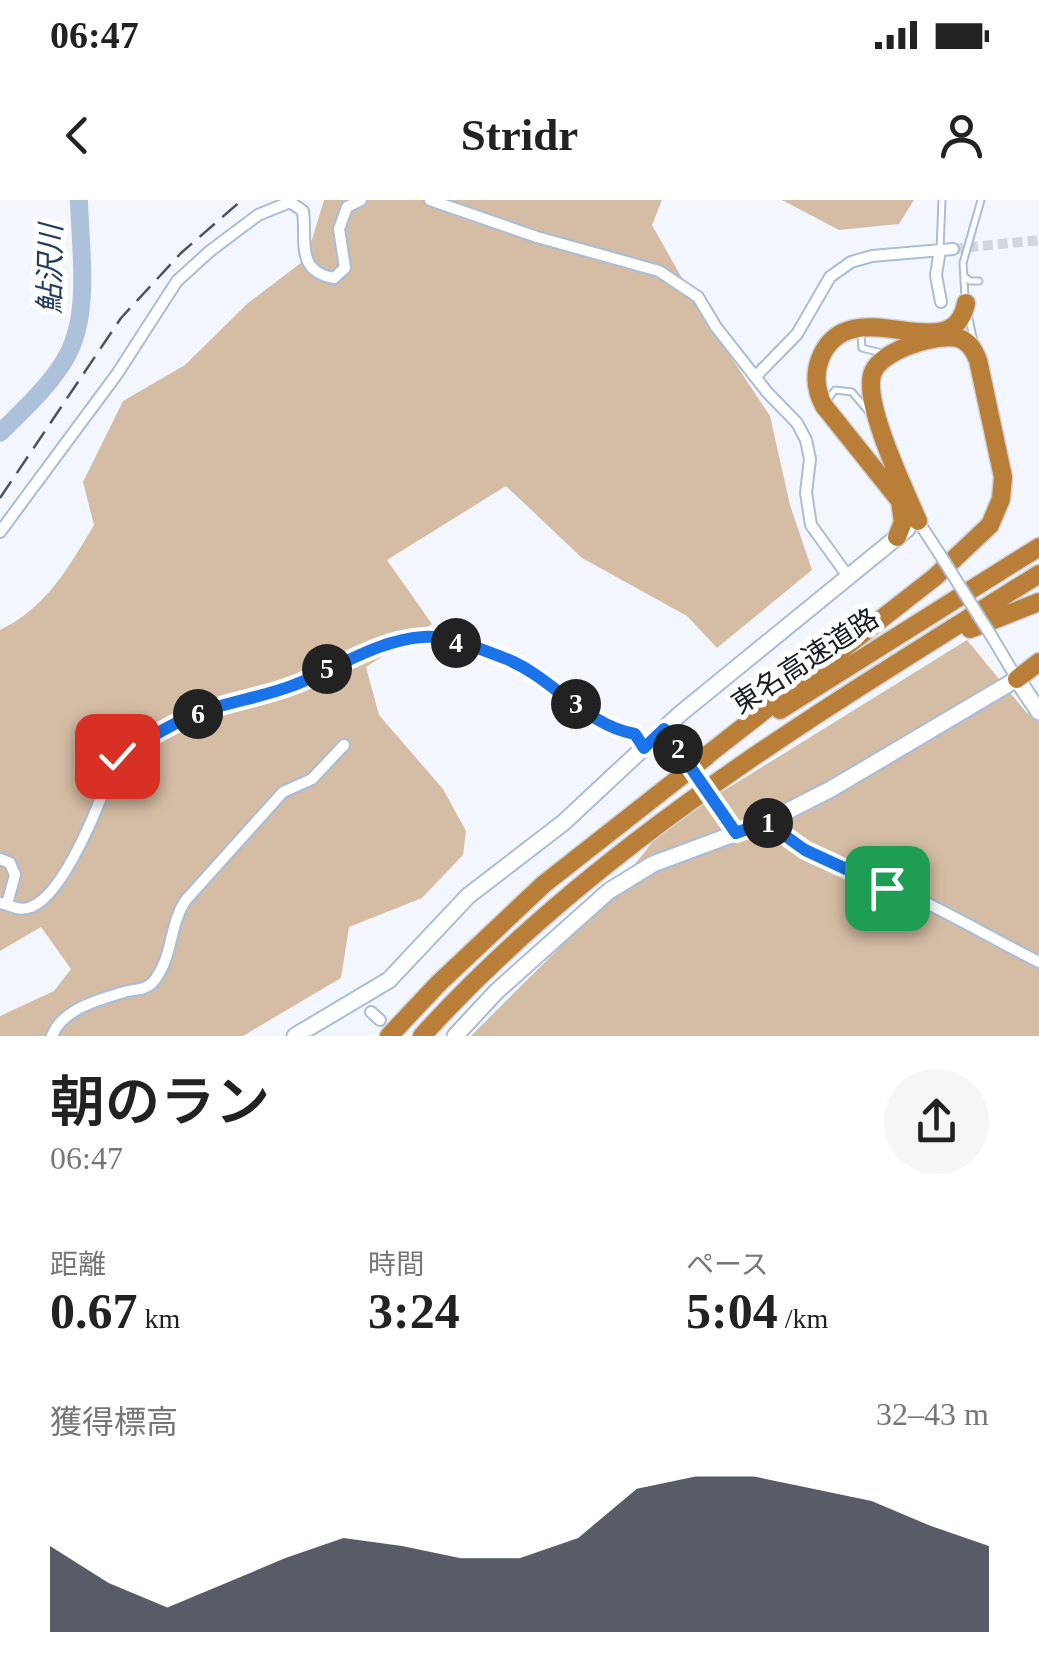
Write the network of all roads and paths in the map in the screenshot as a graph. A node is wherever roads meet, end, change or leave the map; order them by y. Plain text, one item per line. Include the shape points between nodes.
1 (362, 200) edge
2 (430, 200) edge
3 (942, 200) edge
4 (982, 200) edge
5 (953, 249) tunnel mouth
6 (940, 250) junction
7 (962, 268) junction
8 (979, 281) dead end
9 (941, 302) dead end
10 (966, 303) junction
11 (876, 325) junction
12 (890, 352) junction
13 (978, 360) junction
14 (756, 378) junction
15 (829, 412) junction
16 (890, 453) junction
17 (918, 521) junction
18 (0, 532) edge
19 (897, 537) junction
20 (1039, 547) edge
21 (1039, 574) edge
22 (847, 575) junction
23 (1039, 602) edge
24 (1039, 664) edge
25 (1017, 679) junction
26 (870, 680) junction
27 (1039, 712) edge
28 (664, 729) junction
29 (344, 745) dead end
30 (644, 748) junction
31 (701, 760) junction
32 (766, 822) junction
33 (736, 833) junction
34 (0, 858) edge
35 (3, 904) edge
36 (1039, 962) edge
37 (380, 1023) edge
38 (52, 1036) edge
39 (296, 1036) edge
40 (422, 1036) edge
41 (455, 1036) edge

1 - 18 street via 347,207 339,229 345,268 334,278 310,266 304,212 290,202 258,215 177,281 118,374
2 - 14 street via 659,271 698,297
3 - 6 lane
4 - 7 lane
5 - 6 street
6 - 9 street
6 - 14 street via 850,262 830,278 797,334
7 - 8 lane via 967,280
7 - 10 lane
10 - 11 highway via 961,320 947,330 920,334
10 - 13 lane
11 - 12 lane via 860,336 862,348
11 - 15 highway via 846,332 824,352 816,378
12 - 13 highway via 954,337
12 - 16 highway via 875,366 870,388
13 - 31 highway via 1004,477 990,526
14 - 22 street via 806,440 811,525
15 - 16 lane via 831,394 852,392 867,409 876,441
15 - 19 highway via 900,501
16 - 17 highway
17 - 19 street
17 - 25 street, bridge
19 - 22 street
20 - 31 highway, 東名高速道路
21 - 26 highway, 東名高速道路
22 - 28 street
23 - 26 highway via 966,630
24 - 25 highway
25 - 27 street
25 - 32 street
26 - 40 highway, 東名高速道路 via 617,856
28 - 30 street
28 - 33 street, bridge
29 - 38 street via 312,779 284,792 185,902 152,983 64,1017
30 - 35 street via 635,734 608,726 506,658 424,637 382,646 294,685 193,715 117,756 98,808 49,896 30,908
30 - 39 street via 564,823 468,896 389,980
31 - 37 highway, 東名高速道路 via 544,884 439,983
32 - 33 street
32 - 36 street via 805,850
33 - 41 street via 654,864 609,891
34 - 35 street via 15,874

